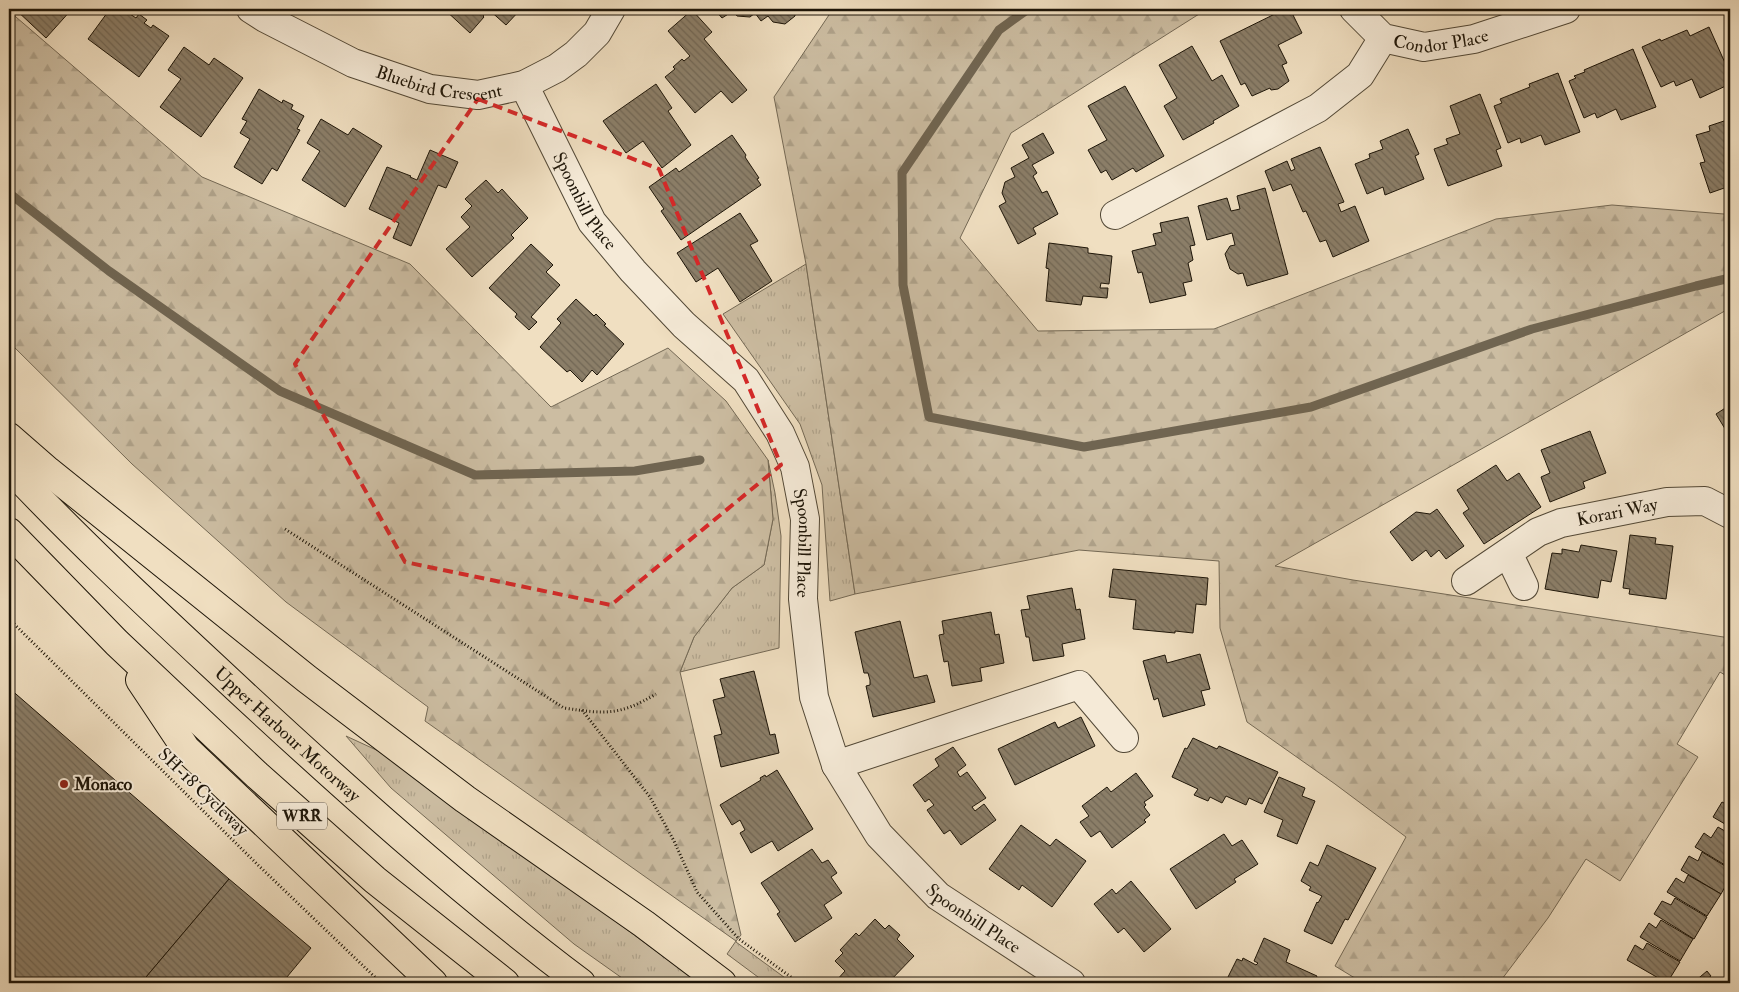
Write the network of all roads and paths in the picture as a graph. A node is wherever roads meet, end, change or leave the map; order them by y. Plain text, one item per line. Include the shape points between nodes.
1 (251, 9) edge
2 (611, 9) edge
3 (1354, 9) edge
4 (1566, 9) edge
5 (1383, 38) junction
6 (524, 85) junction
7 (1114, 215) dead end
8 (9, 437) edge
9 (9, 467) edge
10 (1730, 514) edge
11 (285, 528) dead end
12 (9, 532) edge
13 (1508, 553) junction
14 (1466, 581) dead end
15 (1524, 586) dead end
16 (9, 619) edge
17 (110, 635) junction
18 (656, 694) dead end
19 (582, 710) junction
20 (1124, 738) dead end
21 (836, 765) junction
22 (381, 983) edge
23 (433, 983) edge
24 (506, 983) edge
25 (581, 983) edge
26 (722, 983) edge
27 (799, 983) edge
28 (1071, 983) edge

1 - 6 street, Bluebird Crescent via 353,63 430,89 478,95
2 - 6 street, Bluebird Crescent via 597,33 576,54
3 - 5 street, Condor Place
4 - 5 street, Condor Place via 1474,39 1424,47
5 - 7 street via 1360,75 1318,108
6 - 21 street, Spoonbill Place via 592,222 633,272 684,325 746,380 780,433 795,467 805,519 803,599 814,698
8 - 26 highway via 307,679 465,799 644,924
9 - 25 highway, Upper Harbour Motorway / WRR via 294,742 420,853
10 - 13 street, Korari Way via 1705,501 1667,502 1561,522 1538,532
11 - 19 path via 564,708
12 - 17 highway, WRR
13 - 14 street, Korari Way
13 - 15 street
16 - 22 path, SH-18 Cycleway
17 - 23 highway via 186,749
17 - 24 highway, WRR via 257,775 375,880
18 - 19 path via 624,710 601,713
19 - 27 path via 650,797 697,892 739,939
20 - 21 street via 1079,685
21 - 28 street, Spoonbill Place via 879,835 938,896

